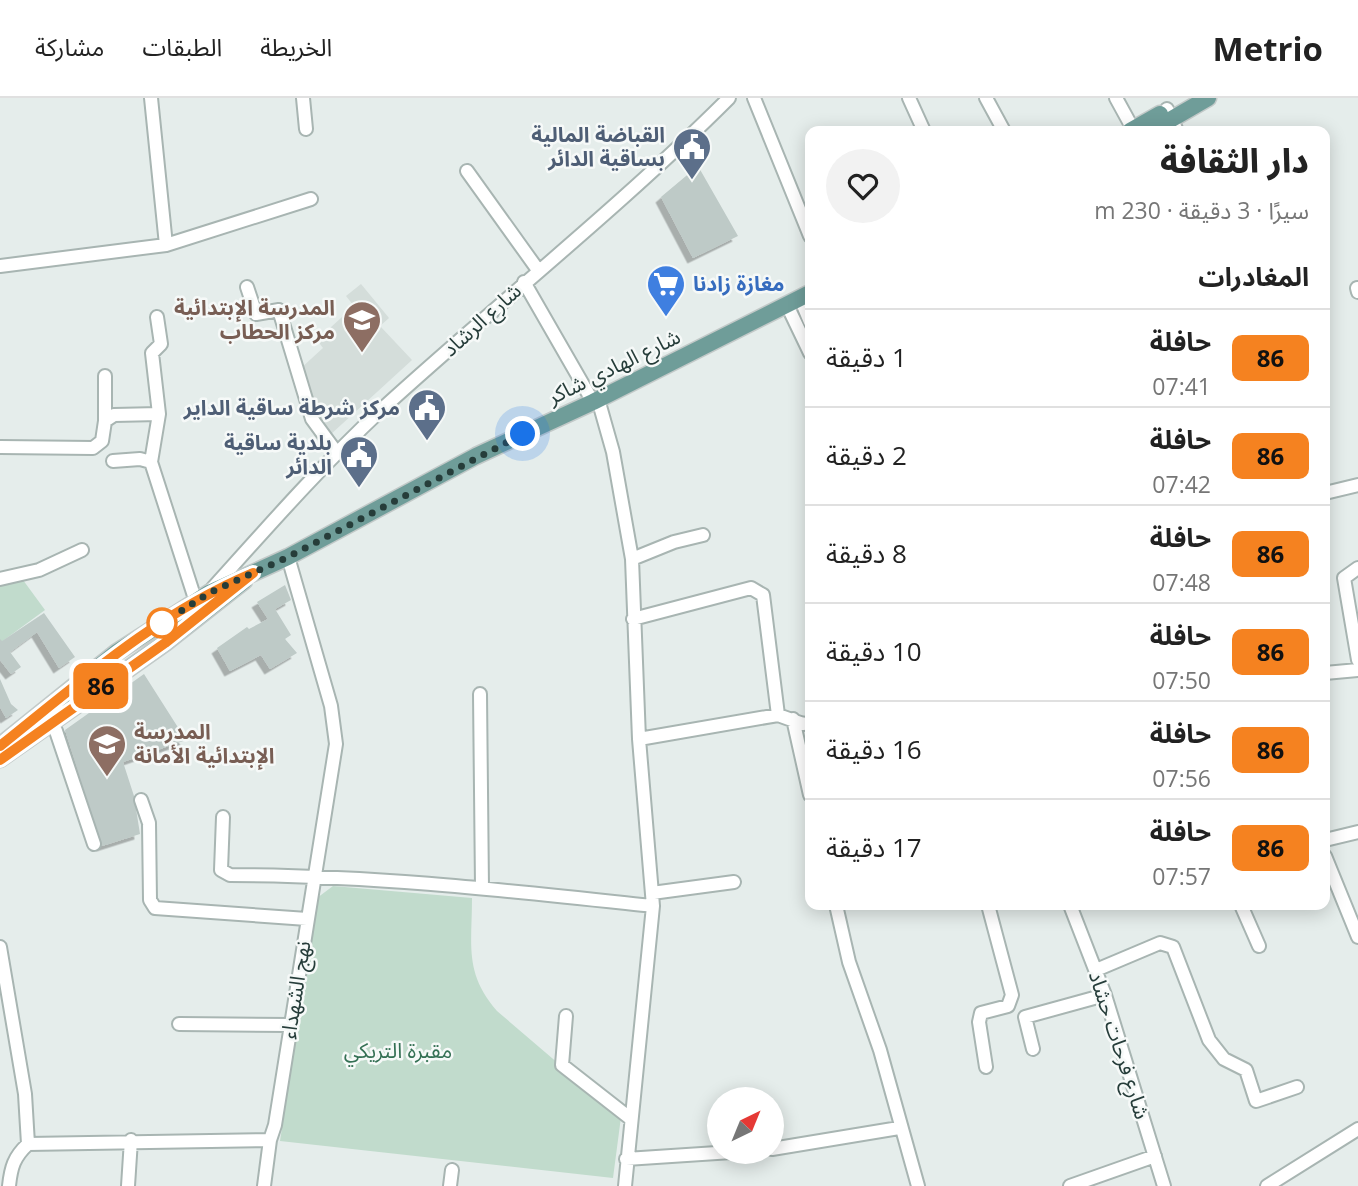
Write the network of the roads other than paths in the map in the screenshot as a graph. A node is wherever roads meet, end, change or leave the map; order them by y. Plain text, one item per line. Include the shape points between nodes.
1 (151, 98) edge
2 (303, 98) edge
3 (729, 98) edge
4 (754, 98) edge
5 (909, 98) edge
6 (986, 98) edge
7 (1116, 98) edge
8 (1186, 98) edge
9 (1208, 98) edge
10 (1172, 120) edge
11 (922, 126) edge
12 (1001, 126) edge
13 (1130, 126) edge
14 (1148, 126) edge
15 (306, 128) dead end
16 (467, 171) dead end
17 (310, 198) dead end
18 (805, 224) edge
19 (166, 245) junction
20 (0, 266) edge
21 (538, 270) junction
22 (524, 282) junction
23 (247, 287) dead end
24 (799, 299) edge
25 (157, 317) dead end
26 (805, 328) edge
27 (105, 376) dead end
28 (595, 401) junction
29 (159, 414) junction
30 (105, 421) junction
31 (0, 447) edge
32 (337, 453) junction
33 (113, 461) dead end
34 (151, 462) junction
35 (1358, 485) edge
36 (1330, 492) edge
37 (703, 536) dead end
38 (82, 550) dead end
39 (245, 552) junction
40 (288, 557) junction
41 (632, 559) junction
42 (1358, 568) edge
43 (0, 579) edge
44 (228, 589) junction
45 (204, 601) junction
46 (633, 619) junction
47 (1358, 660) edge
48 (1358, 670) edge
49 (1330, 673) edge
50 (480, 694) dead end
51 (778, 715) junction
52 (793, 719) junction
53 (49, 722) junction
54 (805, 722) edge
55 (639, 739) junction
56 (1, 749) edge
57 (805, 773) edge
58 (141, 800) dead end
59 (223, 817) dead end
60 (1358, 832) edge
61 (1330, 839) edge
62 (94, 844) dead end
63 (1330, 868) edge
64 (313, 875) junction
65 (734, 882) dead end
66 (482, 887) junction
67 (652, 900) junction
68 (837, 910) edge
69 (989, 910) edge
70 (1072, 910) edge
71 (1243, 910) edge
72 (307, 919) junction
73 (1358, 937) edge
74 (1259, 946) dead end
75 (0, 947) edge
76 (1096, 970) junction
77 (1105, 995) junction
78 (566, 1016) dead end
79 (179, 1024) dead end
80 (291, 1024) junction
81 (1032, 1049) dead end
82 (986, 1067) dead end
83 (1297, 1087) dead end
84 (631, 1119) junction
85 (899, 1128) junction
86 (1358, 1129) edge
87 (131, 1140) junction
88 (270, 1140) junction
89 (28, 1144) junction
90 (784, 1147) edge
91 (707, 1153) edge
92 (1154, 1156) junction
93 (626, 1158) junction
94 (452, 1170) dead end
95 (9, 1186) edge
96 (128, 1186) edge
97 (264, 1186) edge
98 (450, 1186) edge
99 (625, 1186) edge
100 (918, 1186) edge
101 (1070, 1186) edge
102 (1164, 1186) edge
103 (1267, 1186) edge

1 - 19 street
2 - 15 street
3 - 21 street, شارع الرشاد
4 - 18 street
5 - 11 street
6 - 12 street
7 - 13 street
8 - 10 main road
9 - 10 main road
10 - 14 main road
16 - 21 street
17 - 19 street
19 - 20 street
21 - 22 street, شارع الرشاد
22 - 28 street
22 - 32 street, شارع الرشاد
23 - 32 street via 257,314 279,310 312,419
24 - 26 street
24 - 28 main road, شارع الهادي شاكر
25 - 29 street via 161,344 152,353
27 - 30 street
28 - 40 main road, شارع الهادي شاكر via 475,456
28 - 41 street via 613,452
29 - 30 street via 114,415
29 - 34 street
30 - 31 street via 103,441 93,449
32 - 39 street, شارع الرشاد
33 - 34 street
34 - 45 street
35 - 36 street
37 - 41 street
38 - 43 street via 39,570
39 - 44 street, شارع الرشاد
39 - 45 street, شارع الرشاد
40 - 44 main road, شارع الهادي شاكر
40 - 64 street, نهج الشهداء via 335,724 336,744
41 - 46 street
42 - 47 street via 1344,578
44 - 45 main road, شارع الهادي شاكر
45 - 53 main road via 165,643
45 - 56 main road via 117,652
46 - 51 street via 751,588 764,595
46 - 55 street
48 - 49 street
50 - 66 street
51 - 52 street
51 - 55 street
52 - 54 street
52 - 57 street
53 - 56 main road
53 - 62 street
55 - 67 street
58 - 72 street via 149,823 150,900 155,908
59 - 64 street via 221,870 225,873
60 - 61 street
63 - 73 street
64 - 66 street
64 - 72 street, نهج الشهداء
65 - 67 street
66 - 67 street
67 - 84 street
68 - 85 street
69 - 82 street via 1012,995 1008,1006 981,1013
70 - 76 street, شارع فرحات حشاد
71 - 74 street
72 - 80 street, نهج الشهداء
75 - 89 street via 25,1094
76 - 77 street, شارع فرحات حشاد
76 - 83 street via 1160,943 1173,947 1209,1040 1224,1059 1246,1070 1256,1101
77 - 81 street via 1025,1017
77 - 92 street, شارع فرحات حشاد
78 - 84 street via 562,1065
79 - 80 street
80 - 88 street, نهج الشهداء
84 - 93 street
85 - 90 street
85 - 100 street
86 - 103 street
87 - 88 street
87 - 89 street
87 - 96 street
88 - 97 street, نهج الشهداء
89 - 95 street via 16,1155
91 - 93 street
92 - 101 street
92 - 102 street, شارع فرحات حشاد
93 - 99 street
94 - 98 street

